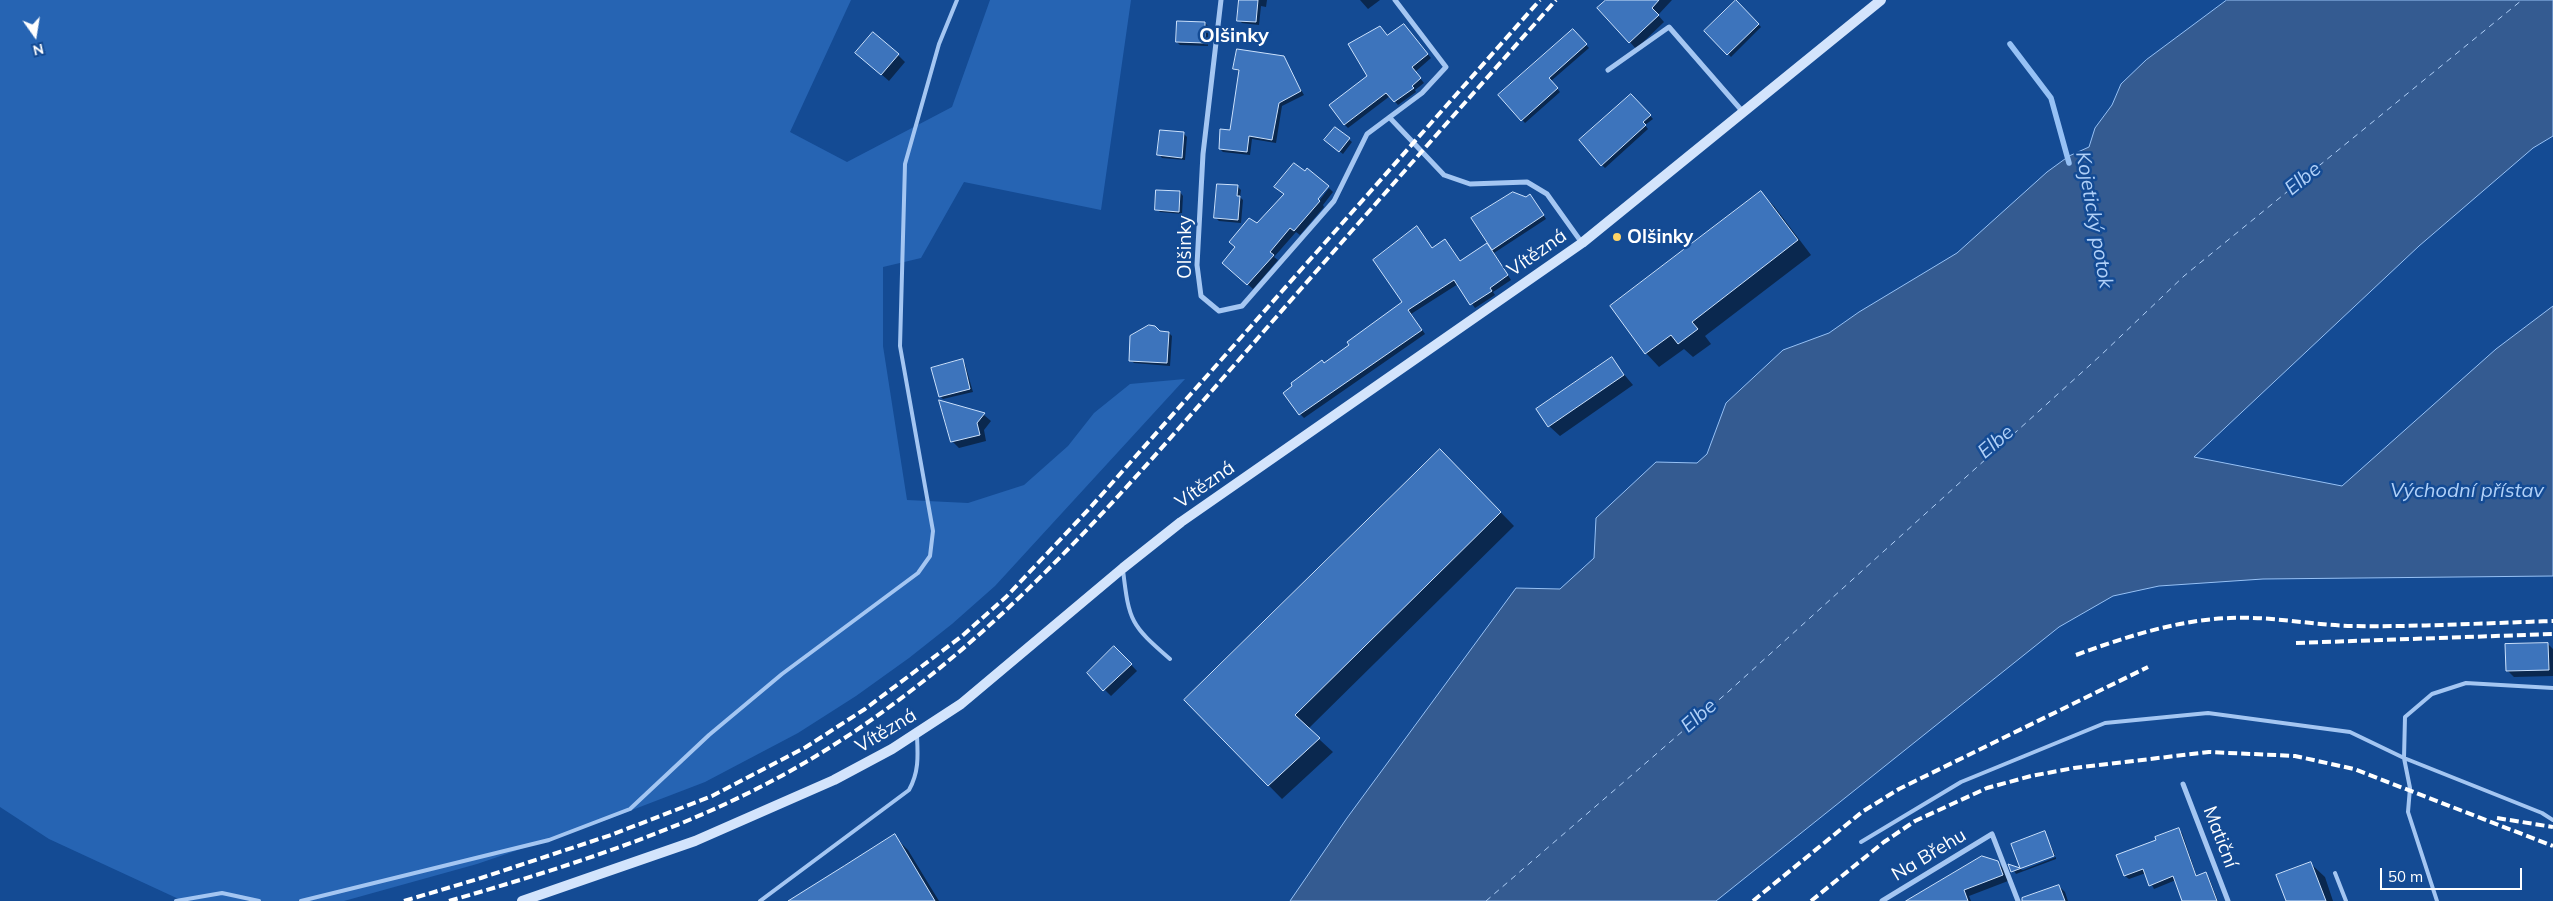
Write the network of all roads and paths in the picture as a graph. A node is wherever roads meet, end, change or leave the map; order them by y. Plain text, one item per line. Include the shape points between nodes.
1 (957, 0) edge
2 (1221, 0) edge
3 (1394, 0) edge
4 (1881, 0) edge
5 (1608, 70) dead end
6 (1744, 112) junction
7 (1390, 118) junction
8 (1582, 243) junction
9 (1123, 568) junction
10 (1170, 658) dead end
11 (2553, 688) edge
12 (917, 733) junction
13 (2404, 758) junction
14 (2183, 784) dead end
15 (2553, 820) edge
16 (1861, 842) dead end
17 (2335, 873) dead end
18 (176, 901) edge
19 (259, 901) edge
20 (301, 901) edge
21 (522, 901) edge
22 (760, 901) edge
23 (1882, 901) edge
24 (2018, 901) edge
25 (2228, 901) edge
26 (2346, 901) edge
27 (2437, 901) edge

1 - 20 lane via 939,44 905,164 900,346 933,531 930,556 918,573 782,674 630,809 549,840
2 - 7 street, Olšinky via 1203,154 1197,265 1201,296 1219,311 1242,306 1334,201 1367,134
3 - 7 street, Olšinky via 1446,67 1422,93
4 - 6 main road, Vítězná
5 - 6 street via 1669,28
6 - 8 main road, Vítězná
7 - 8 street via 1444,175 1470,184 1527,182 1547,194
8 - 9 main road, Vítězná via 1182,522
9 - 10 lane via 1128,610 1141,633
9 - 12 main road, Vítězná via 961,704
11 - 13 lane via 2466,683 2432,694 2405,717
12 - 21 main road, Vítězná via 834,780 695,842
12 - 22 lane via 918,761 909,790
13 - 15 lane
13 - 16 lane via 2350,732 2208,713 2105,723 1962,782
13 - 27 lane via 2410,788 2408,812
14 - 25 street, Matiční
17 - 26 lane
18 - 19 lane via 222,892
23 - 24 street, Na Břehu via 1992,834

